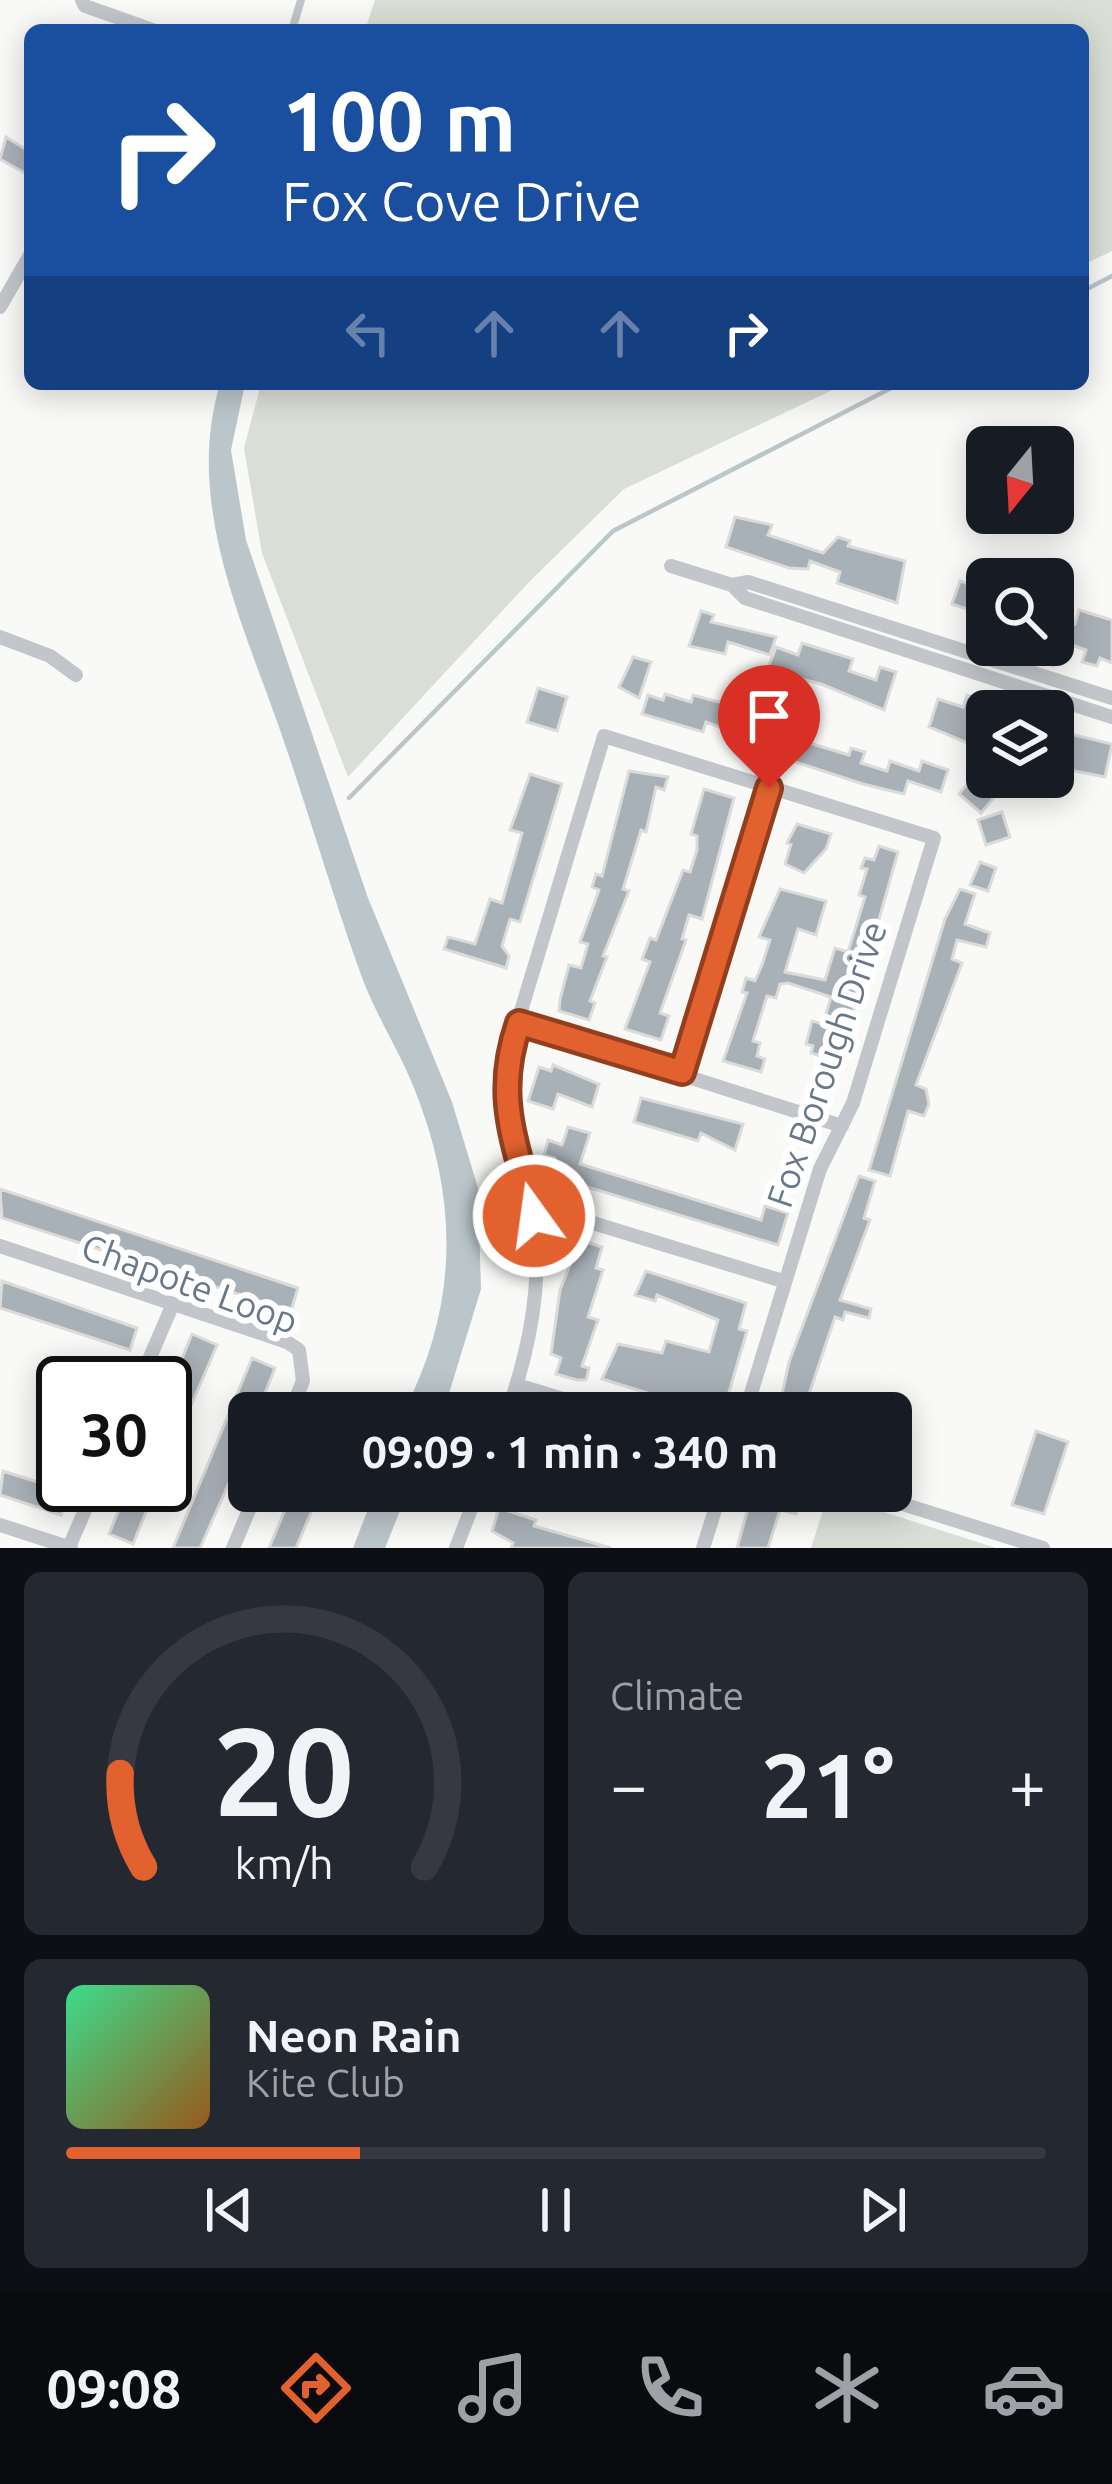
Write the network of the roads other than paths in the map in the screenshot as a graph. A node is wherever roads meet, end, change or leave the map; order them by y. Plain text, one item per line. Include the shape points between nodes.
1 (82, 0) edge
2 (137, 24) edge
3 (24, 265) edge
4 (0, 307) edge
5 (671, 566) dead end
6 (732, 585) junction
7 (818, 604) junction
8 (813, 620) junction
9 (887, 626) junction
10 (0, 637) edge
11 (881, 642) junction
12 (950, 646) junction
13 (944, 662) junction
14 (1017, 668) junction
15 (76, 675) dead end
16 (1012, 684) junction
17 (1069, 684) junction
18 (1030, 690) edge
19 (1067, 690) edge
20 (1112, 698) edge
21 (1074, 704) edge
22 (1109, 716) edge
23 (769, 788) junction
24 (519, 1023) junction
25 (682, 1072) junction
26 (842, 1126) junction
27 (534, 1216) junction
28 (0, 1246) edge
29 (783, 1281) junction
30 (172, 1306) junction
31 (151, 1356) edge
32 (517, 1385) junction
33 (299, 1392) edge
34 (514, 1392) edge
35 (540, 1392) edge
36 (751, 1392) edge
37 (912, 1507) edge
38 (84, 1512) edge
39 (248, 1512) edge
40 (470, 1512) edge
41 (714, 1512) edge
42 (0, 1525) edge
43 (70, 1548) edge
44 (233, 1548) edge
45 (456, 1548) edge
46 (703, 1548) edge
47 (1043, 1548) edge

1 - 2 street
3 - 4 street
5 - 6 street
6 - 7 street via 748,582
6 - 8 street via 745,598
7 - 8 street
7 - 9 street
8 - 11 street
9 - 11 street
9 - 12 street
10 - 15 street
11 - 13 street
12 - 13 street
12 - 14 street
13 - 16 street
14 - 16 street
14 - 17 street
16 - 18 street
17 - 19 street
17 - 20 street
20 - 22 street
21 - 22 street
23 - 24 street, Fox Borough Drive via 604,736
23 - 25 street
23 - 26 street, Fox Borough Drive via 934,838
24 - 25 street
24 - 27 street, Fox Borough Drive via 504,1092
25 - 26 street
26 - 29 street, Fox Borough Drive
27 - 29 street via 570,1216
27 - 32 street, Fox Borough Drive via 530,1332
28 - 30 street, Chapote Loop
29 - 36 street, Fox Borough Drive
30 - 31 street
30 - 33 street, Chapote Loop via 299,1350
32 - 34 street, Fox Borough Drive
32 - 35 street
37 - 47 street
38 - 43 street
39 - 44 street
40 - 45 street
41 - 46 street
42 - 43 street

